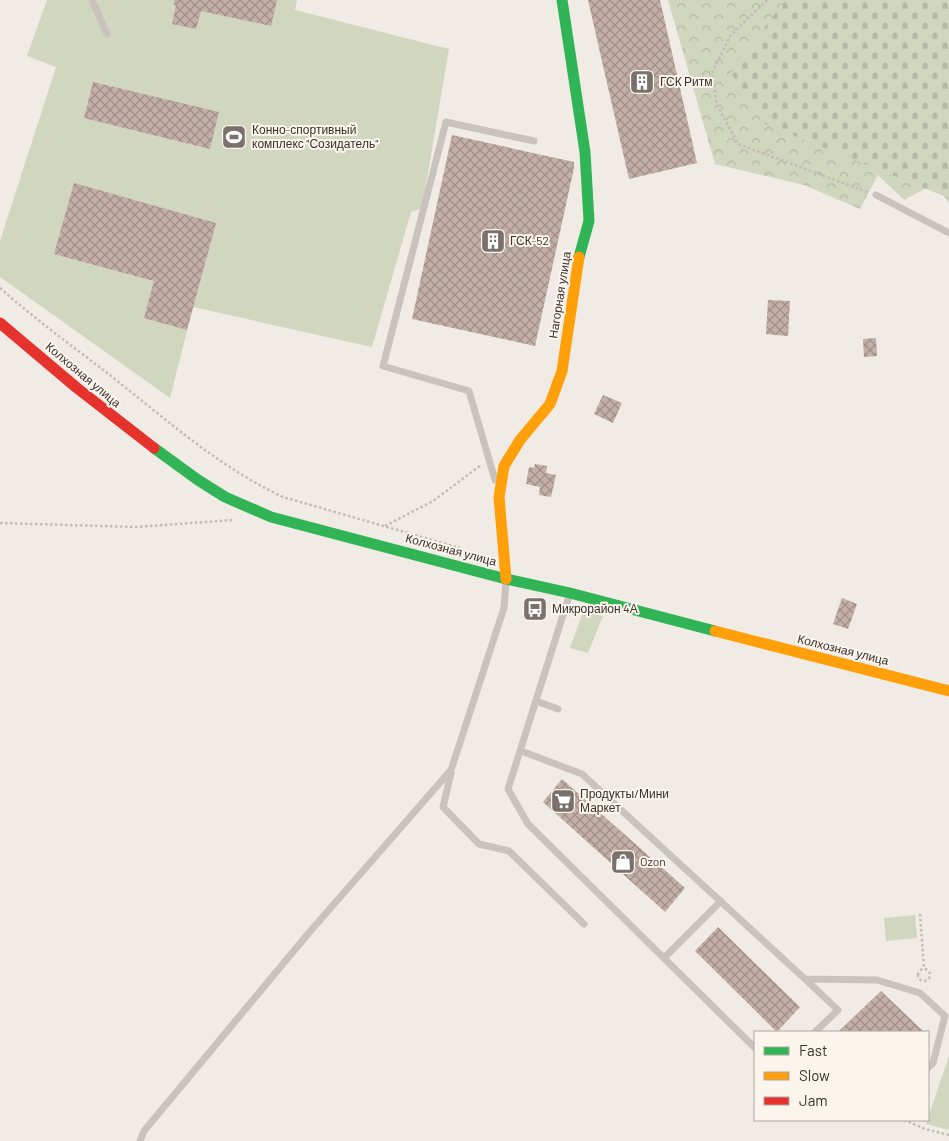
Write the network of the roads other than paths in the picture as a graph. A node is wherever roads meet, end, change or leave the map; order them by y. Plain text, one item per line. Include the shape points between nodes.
1 (92, 0) edge
2 (562, 0) edge
3 (107, 34) dead end
4 (534, 141) dead end
5 (876, 195) road end
6 (949, 233) edge
7 (0, 323) edge
8 (500, 497) junction
9 (506, 579) junction
10 (570, 593) junction
11 (949, 691) edge
12 (536, 701) junction
13 (558, 709) dead end
14 (521, 751) junction
15 (451, 770) junction
16 (721, 901) junction
17 (584, 924) dead end
18 (664, 958) junction
19 (805, 979) junction
20 (817, 1031) edge
21 (754, 1047) edge
22 (929, 1067) edge
23 (140, 1141) edge

1 - 3 lane
2 - 8 street, Нагорная улица via 585,152 589,221 578,260 562,371 550,404 520,440 504,466
4 - 8 lane via 446,122 383,366 469,391
5 - 6 lane
7 - 9 street, Колхозная улица via 126,428 219,494 272,517
8 - 9 street, Нагорная улица
9 - 10 street, Колхозная улица
9 - 15 lane via 504,608
10 - 11 street, Колхозная улица
10 - 12 lane
12 - 13 lane
12 - 14 lane
14 - 16 lane via 582,774
14 - 18 lane via 508,790 528,824
15 - 17 lane via 443,807 479,844 509,852
15 - 23 lane via 306,935 144,1131
16 - 18 lane
16 - 19 lane
18 - 21 lane
19 - 20 lane via 838,1010
19 - 22 lane via 877,980 920,992 945,1016

